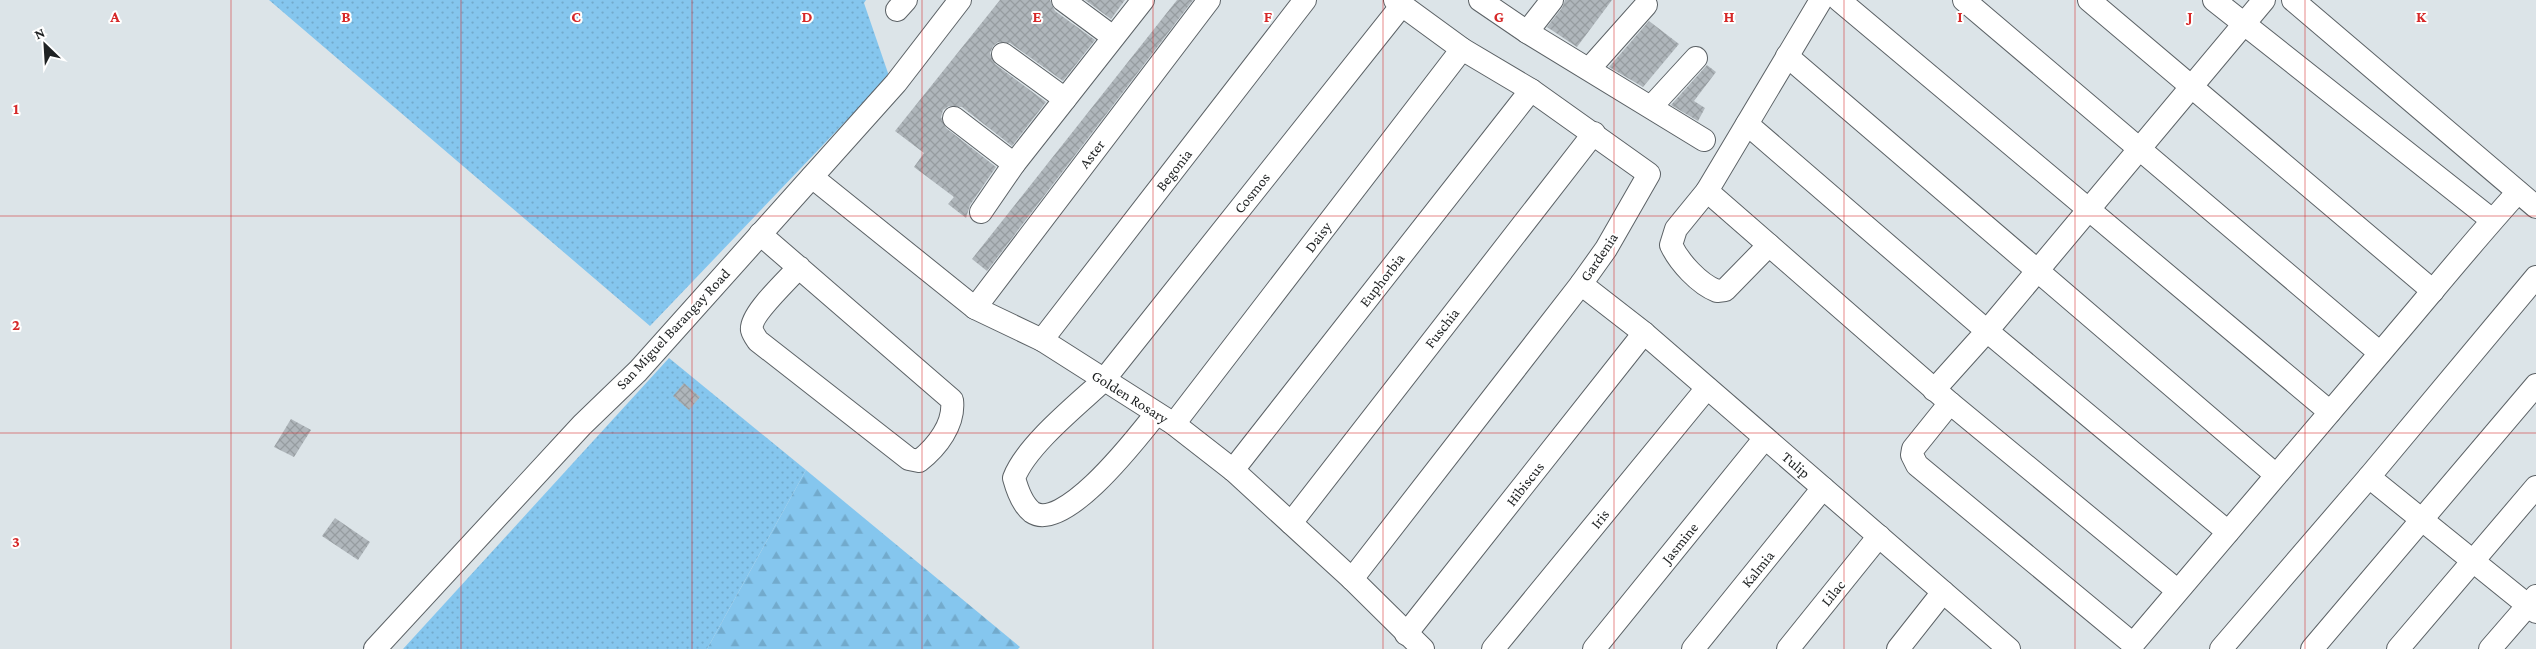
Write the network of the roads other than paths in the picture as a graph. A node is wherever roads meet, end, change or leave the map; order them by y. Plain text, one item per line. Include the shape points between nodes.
1 (960, 0) edge
2 (1063, 0) edge
3 (1143, 0) edge
4 (1209, 0) edge
5 (1305, 0) edge
6 (1480, 0) edge
7 (1552, 0) edge
8 (1821, 0) edge
9 (1839, 0) edge
10 (1964, 0) edge
11 (2089, 0) edge
12 (2214, 0) edge
13 (2264, 0) edge
14 (2293, 0) edge
15 (1399, 3) edge
16 (1646, 5) dead end
17 (2243, 25) junction
18 (1527, 32) junction
19 (1113, 37) junction
20 (1462, 49) junction
21 (1002, 54) dead end
22 (1788, 56) junction
23 (1696, 58) dead end
24 (1589, 69) junction
25 (2192, 86) junction
26 (1531, 90) junction
27 (1065, 99) junction
28 (1651, 107) junction
29 (954, 118) dead end
30 (1747, 124) junction
31 (1594, 133) junction
32 (1704, 140) dead end
33 (2139, 148) junction
34 (1014, 164) junction
35 (812, 177) junction
36 (1707, 191) junction
37 (2518, 192) junction
38 (2536, 207) edge
39 (2088, 210) junction
40 (981, 212) dead end
41 (2492, 220) junction
42 (760, 234) junction
43 (1769, 245) junction
44 (799, 268) junction
45 (2038, 270) junction
46 (2536, 278) edge
47 (1582, 284) junction
48 (2433, 291) junction
49 (975, 308) junction
50 (1987, 332) junction
51 (1644, 333) junction
52 (1042, 340) junction
53 (2380, 353) junction
54 (1103, 381) junction
55 (2536, 385) edge
56 (1707, 388) junction
57 (1942, 397) junction
58 (2330, 412) junction
59 (1165, 419) junction
60 (1765, 438) junction
61 (1233, 470) junction
62 (2276, 475) junction
63 (2369, 477) junction
64 (2536, 486) edge
65 (1823, 488) junction
66 (2422, 520) junction
67 (1291, 523) junction
68 (2228, 532) junction
69 (1879, 536) junction
70 (2472, 561) junction
71 (1352, 579) junction
72 (2178, 591) junction
73 (1943, 592) junction
74 (2533, 604) edge
75 (1406, 634) junction
76 (1996, 645) edge
77 (375, 649) edge
78 (1423, 649) edge
79 (1494, 649) edge
80 (1594, 649) edge
81 (1693, 649) edge
82 (1788, 649) edge
83 (1898, 649) edge
84 (2220, 649) edge
85 (2312, 649) edge
86 (2398, 649) edge
87 (2490, 649) edge

1 - 35 street, San Miguel Barangay Road via 896,83
2 - 19 street
3 - 19 street
4 - 49 street, Aster
5 - 52 street, Begonia
6 - 18 street
7 - 18 street
8 - 22 street
9 - 39 street
10 - 33 street
11 - 25 street
12 - 17 street
13 - 17 street
14 - 37 street
15 - 20 street, Gardenia
15 - 54 street, Cosmos
16 - 24 street
17 - 25 street
17 - 41 street
18 - 24 street
19 - 27 street
20 - 26 street, Gardenia
20 - 59 street, Daisy
21 - 27 street
22 - 30 street
22 - 45 street
23 - 28 street
24 - 28 street
25 - 33 street
25 - 48 street
26 - 31 street, Gardenia
26 - 61 street, Euphorbia
27 - 34 street
28 - 32 street
29 - 34 street
30 - 36 street
30 - 50 street
31 - 47 street, Gardenia via 1650,174
31 - 67 street, Fuschia
33 - 39 street
33 - 53 street
34 - 40 street
35 - 42 street, San Miguel Barangay Road
35 - 49 street, Golden Rosary
36 - 43 street
36 - 43 street via 1676,229 1671,245 1676,257 1705,283 1717,291 1725,290
37 - 38 street
37 - 41 street
39 - 45 street
39 - 58 street
41 - 48 street
42 - 44 street
42 - 77 street, San Miguel Barangay Road via 638,371 582,425
43 - 57 street
44 - 44 street via 952,400 953,412 946,430 918,461 902,454 758,341 752,330 753,323 761,309
45 - 50 street
45 - 62 street
46 - 63 street
47 - 51 street, Tulip
47 - 71 street, Gardenia
48 - 53 street
49 - 52 street, Golden Rosary
50 - 57 street
50 - 68 street
51 - 56 street, Tulip
51 - 75 street, Hibiscus
52 - 54 street, Golden Rosary
53 - 58 street
54 - 59 street, Golden Rosary
54 - 59 street, Cosmos via 1053,427 1018,469 1014,478 1031,511 1046,514 1058,510 1095,486
55 - 66 street
56 - 60 street, Tulip
56 - 79 street, Iris
57 - 72 street
57 - 72 street via 1913,450 1914,460 2133,644
58 - 62 street
59 - 61 street, Golden Rosary
60 - 65 street, Tulip
60 - 80 street, Jasmine
61 - 67 street, Golden Rosary
62 - 68 street
63 - 66 street
63 - 84 street
64 - 70 street
65 - 69 street, Tulip
65 - 81 street, Kalmia
66 - 70 street
66 - 85 street
67 - 71 street, Golden Rosary
68 - 72 street
69 - 73 street, Tulip
69 - 82 street, Lilac
70 - 74 street
70 - 86 street
71 - 75 street, Golden Rosary
73 - 76 street, Tulip
73 - 83 street
74 - 87 street
75 - 78 street, Golden Rosary

